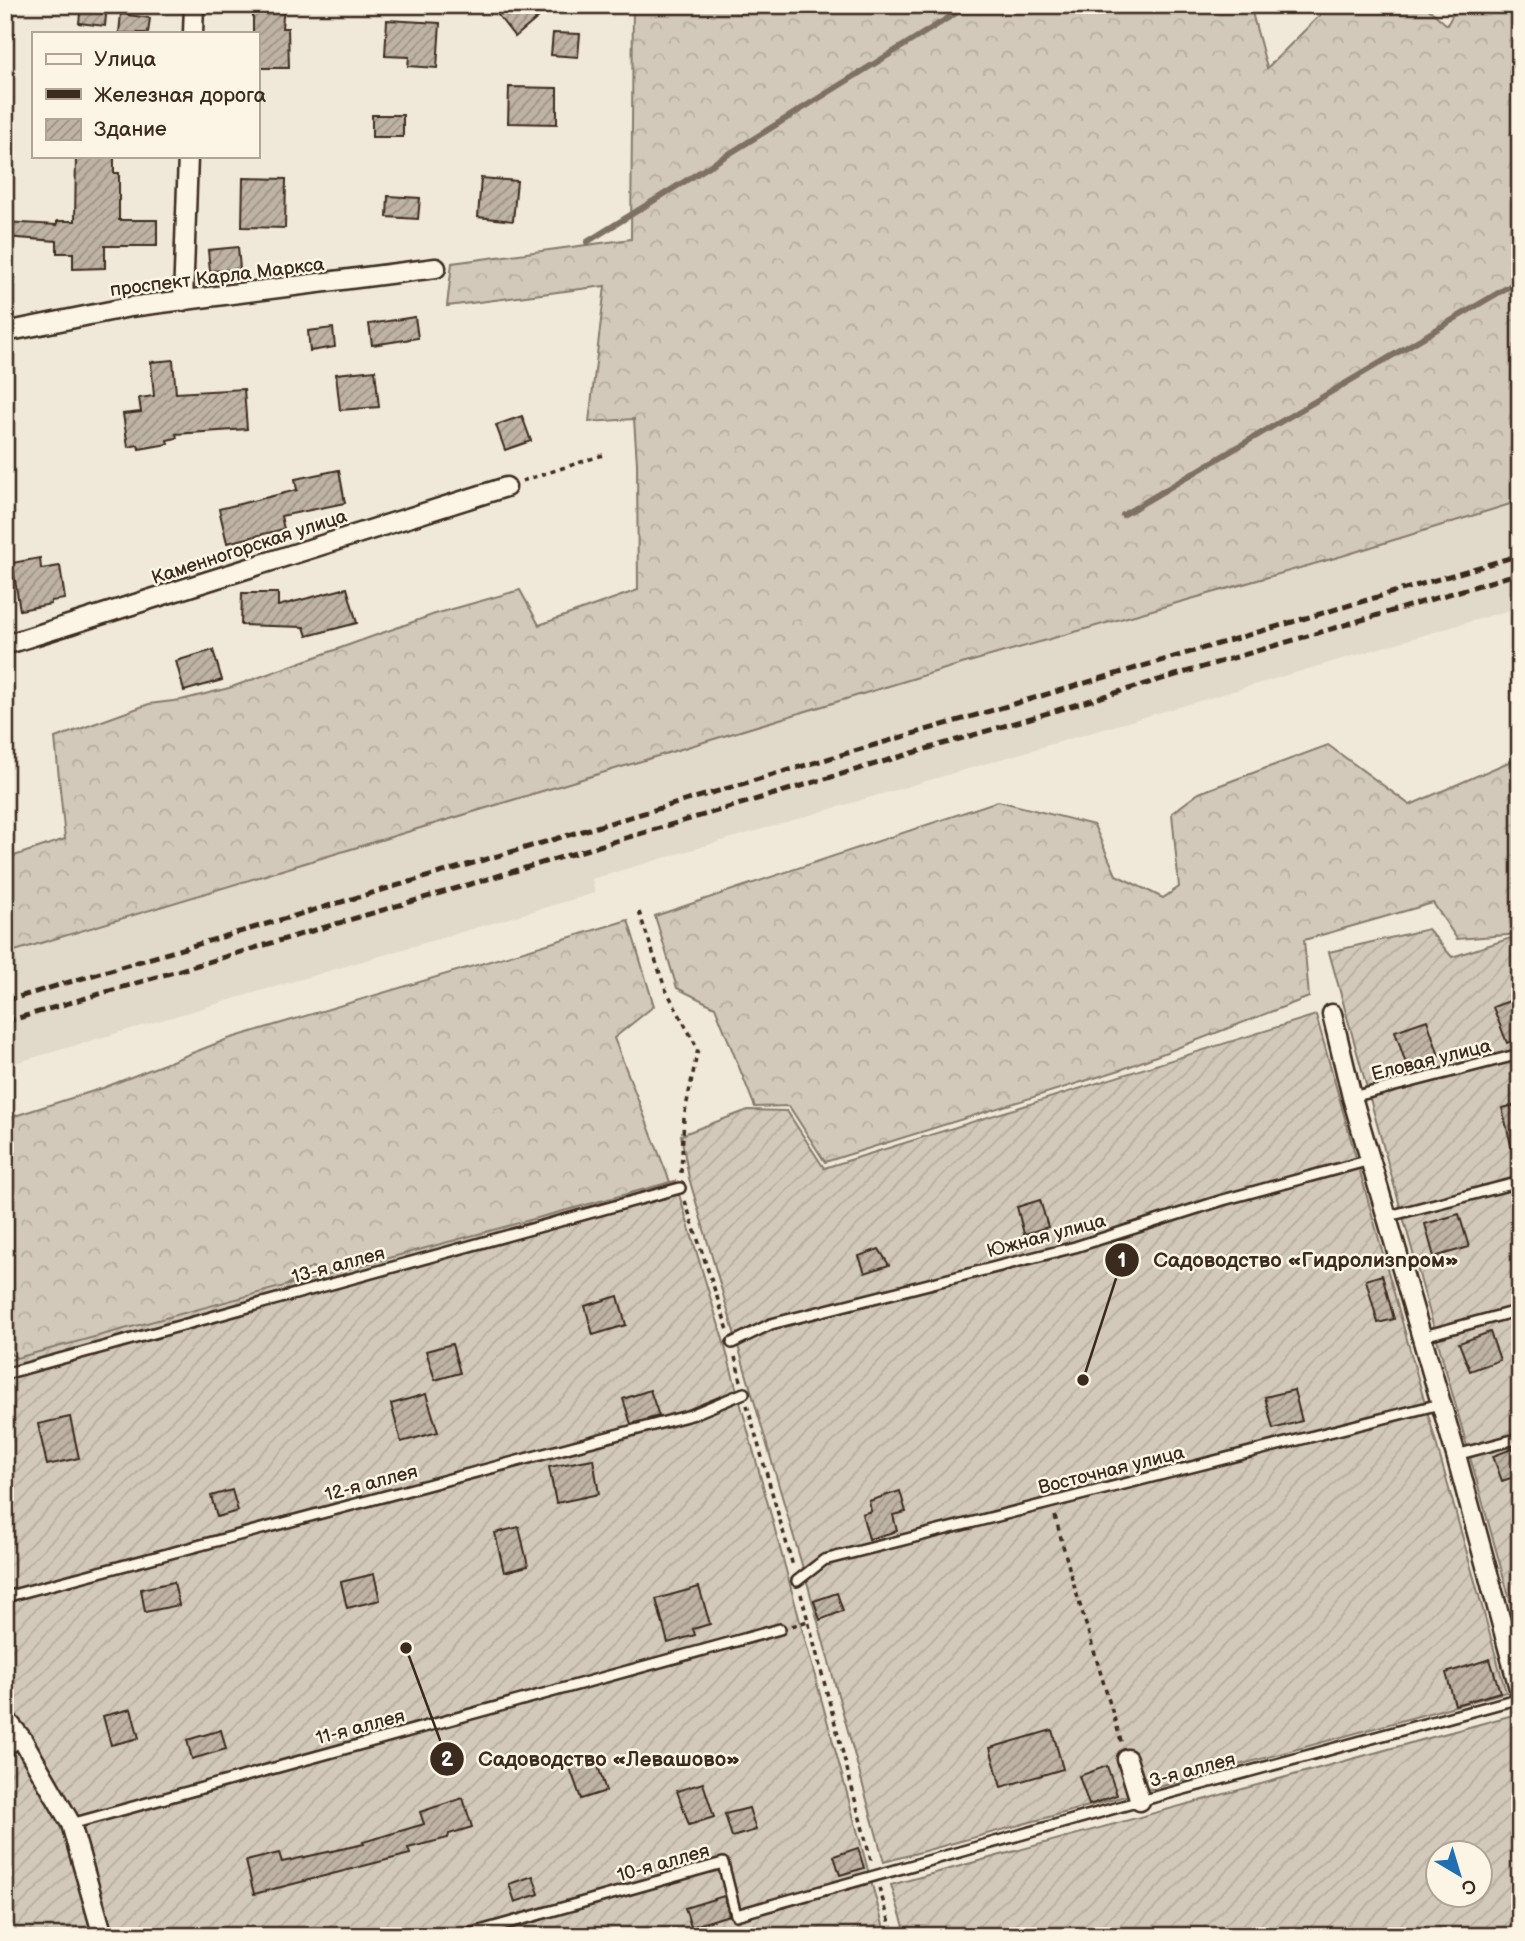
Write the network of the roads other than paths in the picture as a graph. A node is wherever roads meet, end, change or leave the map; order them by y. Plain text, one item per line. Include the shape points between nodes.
1 (194, 5) edge
2 (193, 32) edge
3 (188, 158) edge
4 (436, 268) dead end
5 (183, 301) junction
6 (5, 331) edge
7 (506, 486) road end
8 (5, 645) edge
9 (1332, 1014) dead end
10 (1520, 1054) edge
11 (1352, 1097) junction
12 (1370, 1160) junction
13 (1520, 1182) edge
14 (680, 1188) road end
15 (1385, 1217) junction
16 (1520, 1310) edge
17 (1420, 1337) junction
18 (732, 1343) road end
19 (5, 1374) edge
20 (744, 1393) road end
21 (1440, 1404) junction
22 (1520, 1438) edge
23 (1457, 1455) junction
24 (797, 1581) road end
25 (5, 1597) edge
26 (780, 1629) dead end
27 (1520, 1692) edge
28 (1520, 1698) edge
29 (5, 1718) edge
30 (22, 1739) junction
31 (5, 1752) edge
32 (1127, 1759) road end
33 (1140, 1801) junction
34 (71, 1824) junction
35 (875, 1875) joint
36 (103, 1936) edge
37 (462, 1936) edge

1 - 2 street
3 - 5 street
4 - 5 street, проспект Карла Маркса
5 - 6 street, проспект Карла Маркса
7 - 8 street, Каменногорская улица
9 - 11 street
10 - 11 lane, Еловая улица
11 - 12 street
12 - 15 street
12 - 18 lane, Южная улица via 1074,1247 771,1324
13 - 15 lane
14 - 19 lane, 13-я аллея
15 - 17 street
16 - 17 lane
17 - 21 street
20 - 25 lane, 12-я аллея via 677,1419
21 - 23 street
21 - 24 lane, Восточная улица via 824,1560
22 - 23 lane
23 - 27 street
26 - 34 lane, 11-я аллея
28 - 33 lane, 3-я аллея
29 - 30 street
30 - 31 lane
30 - 34 street
32 - 33 street
33 - 35 lane, 3-я аллея
34 - 36 street
35 - 37 lane, 10-я аллея via 736,1915 723,1863

